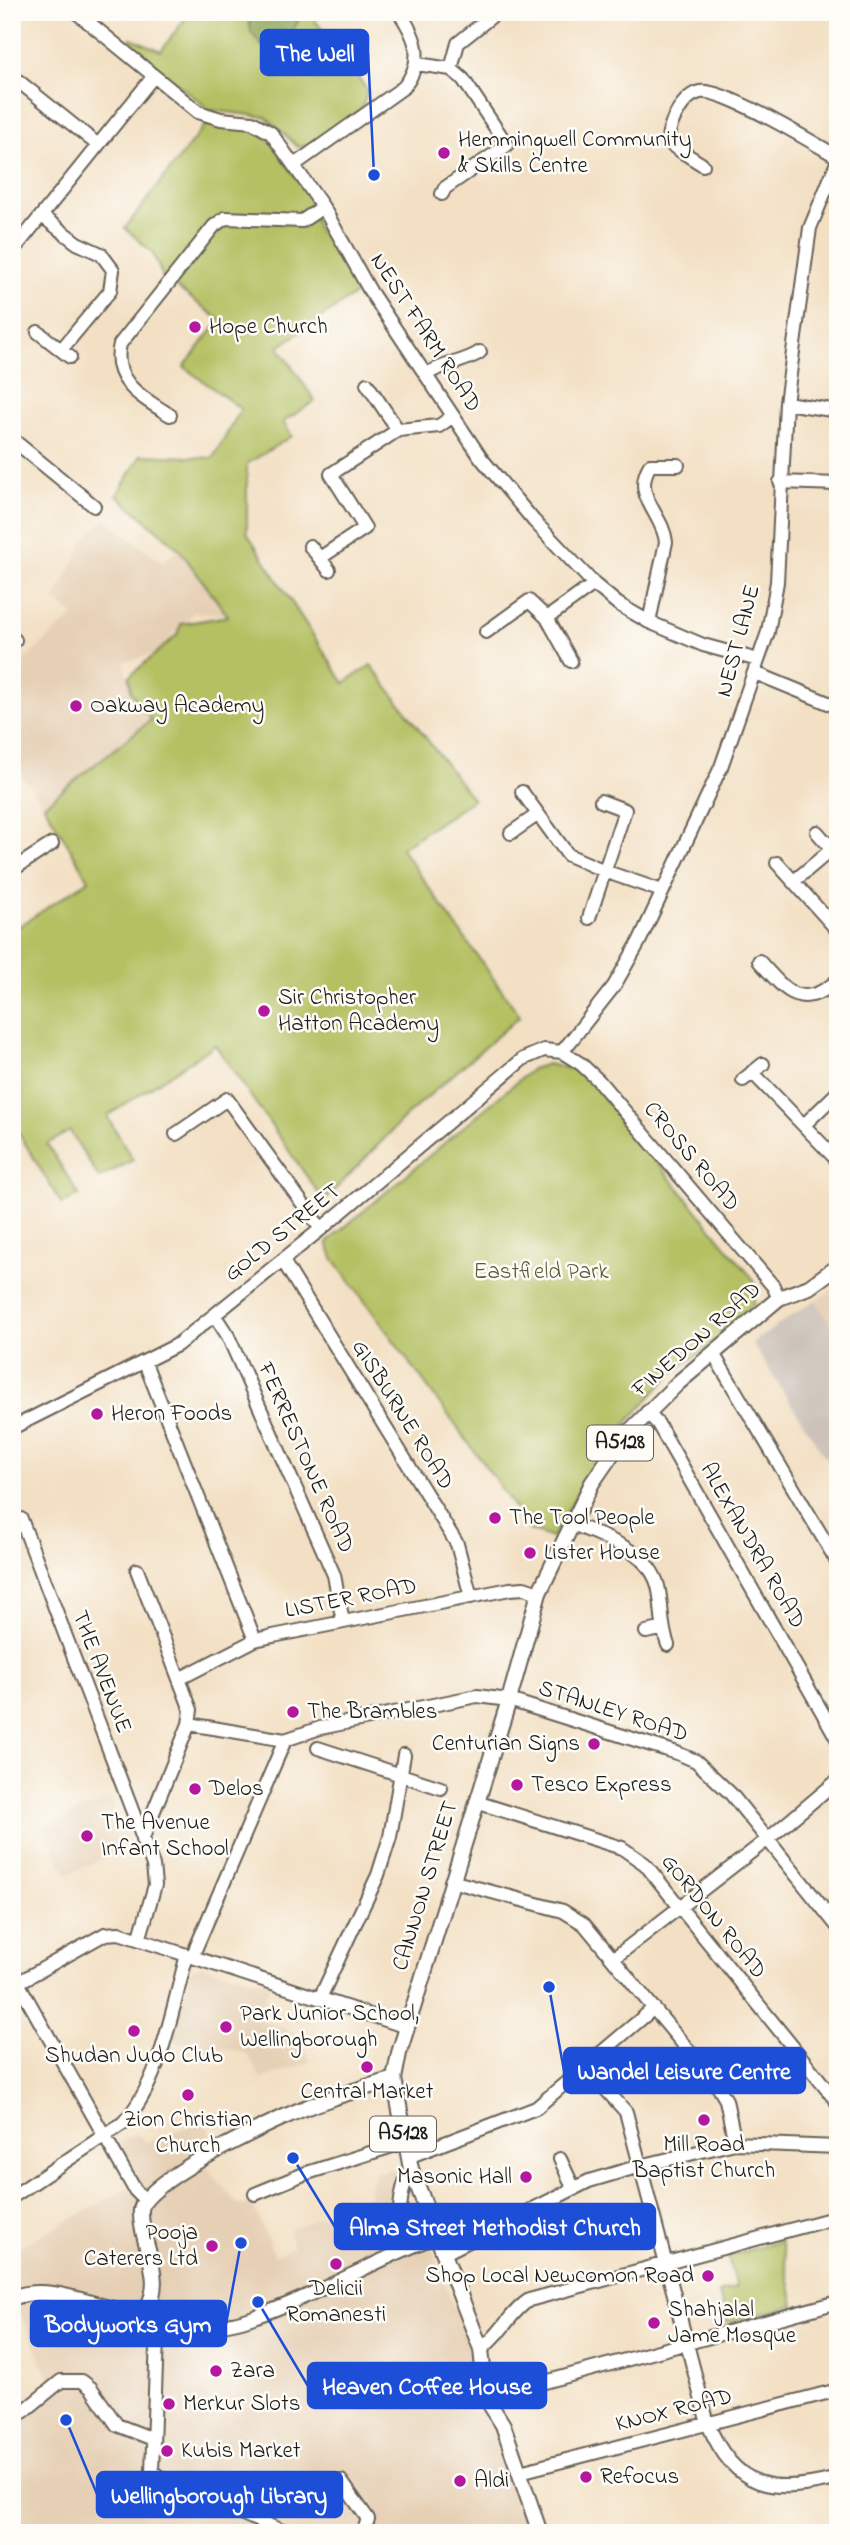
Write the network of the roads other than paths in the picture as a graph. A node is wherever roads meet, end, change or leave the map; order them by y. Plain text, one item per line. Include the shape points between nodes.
1 (399, 12) edge
2 (497, 12) edge
3 (81, 14) edge
4 (417, 64) junction
5 (451, 69) junction
6 (12, 76) edge
7 (153, 77) junction
8 (98, 145) junction
9 (838, 158) edge
10 (294, 165) junction
11 (703, 165) dead end
12 (442, 194) dead end
13 (323, 207) junction
14 (42, 216) junction
15 (12, 252) edge
16 (38, 332) dead end
17 (480, 352) dead end
18 (427, 374) junction
19 (367, 384) dead end
20 (786, 403) junction
21 (838, 411) edge
22 (170, 415) dead end
23 (453, 416) junction
24 (398, 430) junction
25 (12, 439) edge
26 (678, 465) dead end
27 (780, 482) junction
28 (838, 484) edge
29 (94, 506) dead end
30 (310, 546) dead end
31 (320, 558) junction
32 (329, 570) dead end
33 (594, 584) junction
34 (547, 618) junction
35 (649, 622) junction
36 (486, 632) dead end
37 (571, 661) dead end
38 (756, 667) junction
39 (838, 707) edge
40 (522, 792) dead end
41 (601, 801) dead end
42 (537, 815) junction
43 (817, 832) dead end
44 (511, 833) dead end
45 (52, 844) dead end
46 (777, 863) dead end
47 (12, 870) edge
48 (607, 872) junction
49 (793, 882) junction
50 (663, 891) junction
51 (589, 918) dead end
52 (838, 931) edge
53 (758, 961) dead end
54 (838, 980) edge
55 (562, 1052) junction
56 (752, 1072) dead end
57 (838, 1092) edge
58 (804, 1125) junction
59 (176, 1134) dead end
60 (838, 1161) edge
61 (321, 1229) junction
62 (283, 1261) junction
63 (838, 1266) edge
64 (779, 1298) junction
65 (215, 1316) junction
66 (714, 1355) junction
67 (145, 1363) junction
68 (647, 1412) junction
69 (12, 1428) edge
70 (21, 1519) dead end
71 (571, 1523) junction
72 (838, 1563) edge
73 (137, 1570) dead end
74 (539, 1593) junction
75 (471, 1597) junction
76 (343, 1622) junction
77 (661, 1629) junction
78 (646, 1632) dead end
79 (255, 1640) junction
80 (668, 1645) dead end
81 (178, 1679) junction
82 (509, 1700) junction
83 (190, 1724) junction
84 (285, 1740) junction
85 (838, 1740) edge
86 (318, 1748) dead end
87 (404, 1755) dead end
88 (401, 1775) junction
89 (838, 1780) edge
90 (442, 1788) dead end
91 (476, 1802) junction
92 (768, 1839) junction
93 (142, 1840) junction
94 (451, 1881) junction
95 (678, 1906) junction
96 (838, 1927) edge
97 (140, 1937) junction
98 (190, 1956) junction
99 (614, 1958) junction
100 (14, 1980) edge
101 (320, 1998) junction
102 (654, 2008) junction
103 (407, 2028) junction
104 (585, 2066) junction
105 (394, 2079) junction
106 (838, 2103) edge
107 (104, 2134) junction
108 (405, 2142) junction
109 (735, 2143) junction
110 (838, 2147) edge
111 (559, 2159) dead end
112 (410, 2163) junction
113 (640, 2166) junction
114 (574, 2189) junction
115 (255, 2194) dead end
116 (12, 2197) edge
117 (144, 2199) junction
118 (838, 2217) edge
119 (438, 2236) junction
120 (403, 2250) junction
121 (445, 2253) junction
122 (665, 2262) junction
123 (12, 2298) edge
124 (838, 2302) edge
125 (141, 2311) junction
126 (157, 2339) junction
127 (686, 2342) junction
128 (481, 2348) junction
129 (838, 2390) edge
130 (486, 2398) junction
131 (23, 2412) dead end
132 (708, 2424) junction
133 (153, 2439) junction
134 (520, 2472) junction
135 (838, 2478) edge
136 (341, 2481) dead end
137 (287, 2533) edge
138 (363, 2533) edge
139 (540, 2533) edge

1 - 4 street via 415,35
2 - 5 street via 458,43
3 - 7 street, NEST FARM ROAD
4 - 5 street
4 - 10 street via 404,88
5 - 12 street via 472,91 507,145
6 - 8 street
7 - 8 street
7 - 10 street, NEST FARM ROAD via 198,112 252,122 271,133
8 - 14 street
9 - 11 street via 734,101 702,91 691,94 683,105 668,139
9 - 20 street, NEST LANE via 810,228
10 - 13 street, NEST FARM ROAD
13 - 18 street, NEST FARM ROAD via 370,291
13 - 22 street via 302,221 225,218 120,344 116,361 122,379
14 - 15 street
14 - 16 street via 77,243 101,254 113,270 110,291 65,354
17 - 18 street
18 - 23 street, NEST FARM ROAD
19 - 24 street
20 - 21 street
20 - 27 street, NEST LANE
23 - 24 street via 439,426
23 - 33 street, NEST FARM ROAD via 502,484
24 - 31 street via 331,474 365,528
25 - 29 street
26 - 35 street via 650,464 646,471 643,491 665,530 666,542
27 - 28 street
27 - 38 street, NEST LANE via 777,582
30 - 31 street
31 - 32 street
33 - 34 street
33 - 35 street, NEST FARM ROAD
34 - 36 street via 529,601
34 - 37 street
35 - 38 street, NEST FARM ROAD
38 - 39 street, NEST FARM ROAD
38 - 50 street, NEST LANE via 721,767
40 - 42 street
41 - 48 street via 625,810
42 - 44 street
42 - 48 street via 566,854
43 - 49 street via 832,849
45 - 47 street
46 - 49 street
48 - 50 street
48 - 51 street
49 - 52 street
50 - 55 street, NEST LANE via 614,986
53 - 54 street via 783,988 805,997 818,995
55 - 61 street, GOLD STREET via 544,1050 523,1059
55 - 64 street, CROSS ROAD via 598,1080
56 - 58 street
57 - 58 street
58 - 60 street
59 - 61 street via 227,1099
61 - 62 street, GOLD STREET
62 - 65 street, GOLD STREET
62 - 75 street, GISBURNE ROAD via 457,1544
63 - 64 main road, FINEDON ROAD / A5128 via 809,1287
64 - 66 main road, FINEDON ROAD / A5128
65 - 67 street, GOLD STREET
65 - 76 street, FERRESTONE ROAD via 334,1575
66 - 68 main road, FINEDON ROAD / A5128
66 - 72 street
67 - 69 street, GOLD STREET
67 - 79 street
68 - 71 main road, FINEDON ROAD / A5128 via 608,1461
68 - 85 street, ALEXANDRA ROAD via 659,1423
70 - 93 street, THE AVENUE
71 - 74 main road, FINEDON ROAD / A5128
71 - 77 street via 646,1563 658,1586
73 - 81 street
74 - 75 street, LISTER ROAD via 524,1588
74 - 82 main road, FINEDON ROAD / A5128
75 - 76 street, LISTER ROAD
76 - 79 street, LISTER ROAD
77 - 78 street
77 - 80 street
79 - 81 street, LISTER ROAD
81 - 83 street via 191,1710
82 - 84 street, STANLEY ROAD via 477,1696 320,1728
82 - 91 main road, CANNON STREET / A5128
82 - 92 street, STANLEY ROAD via 696,1761
83 - 84 street
83 - 93 street
84 - 98 street
86 - 88 street
87 - 88 street
88 - 90 street
88 - 101 street via 378,1875
89 - 92 street
91 - 94 main road, CANNON STREET / A5128
91 - 95 street, GORDON ROAD via 622,1849 645,1864
92 - 95 street
92 - 96 street, STANLEY ROAD
93 - 97 street, THE AVENUE via 153,1865 155,1885
94 - 99 street via 563,1911 584,1924
94 - 103 main road, CANNON STREET / A5128
95 - 99 street
95 - 106 street, GORDON ROAD
97 - 98 street
97 - 100 street via 105,1934
98 - 101 street
98 - 107 street via 150,2082 136,2109
99 - 102 street
100 - 107 street
101 - 103 street
102 - 104 street
102 - 109 street via 726,2100
103 - 105 main road, CANNON STREET / A5128
104 - 112 street via 522,2115
104 - 113 street via 626,2112
105 - 108 main road, CANNON STREET / A5128
105 - 117 main road, A5128 via 284,2117 176,2174
107 - 116 street
107 - 117 street
108 - 112 main road, CANNON STREET / A5128
108 - 115 street
109 - 110 street
109 - 113 street
111 - 114 street
112 - 119 main road, CANNON STREET / A5128
112 - 120 street, CANNON STREET via 404,2179 399,2240
113 - 114 street
113 - 122 street
114 - 121 street
117 - 125 main road via 141,2211 153,2272 151,2301
118 - 122 street
119 - 120 street
119 - 121 main road, A5128
120 - 126 street via 251,2318
121 - 128 main road, A5128
122 - 127 street
122 - 128 street via 529,2300
123 - 125 main road via 62,2294
124 - 127 street
125 - 126 street
126 - 133 street
127 - 130 street
127 - 132 street
128 - 130 main road, A5128
129 - 132 street, KNOX ROAD
130 - 134 main road, A5128 via 503,2425
131 - 133 street via 61,2381 82,2381 117,2425
132 - 134 street, KNOX ROAD
132 - 135 street via 726,2459 751,2480 785,2487
133 - 137 street via 152,2471 163,2480
134 - 139 main road, A5128
136 - 138 street via 368,2519

